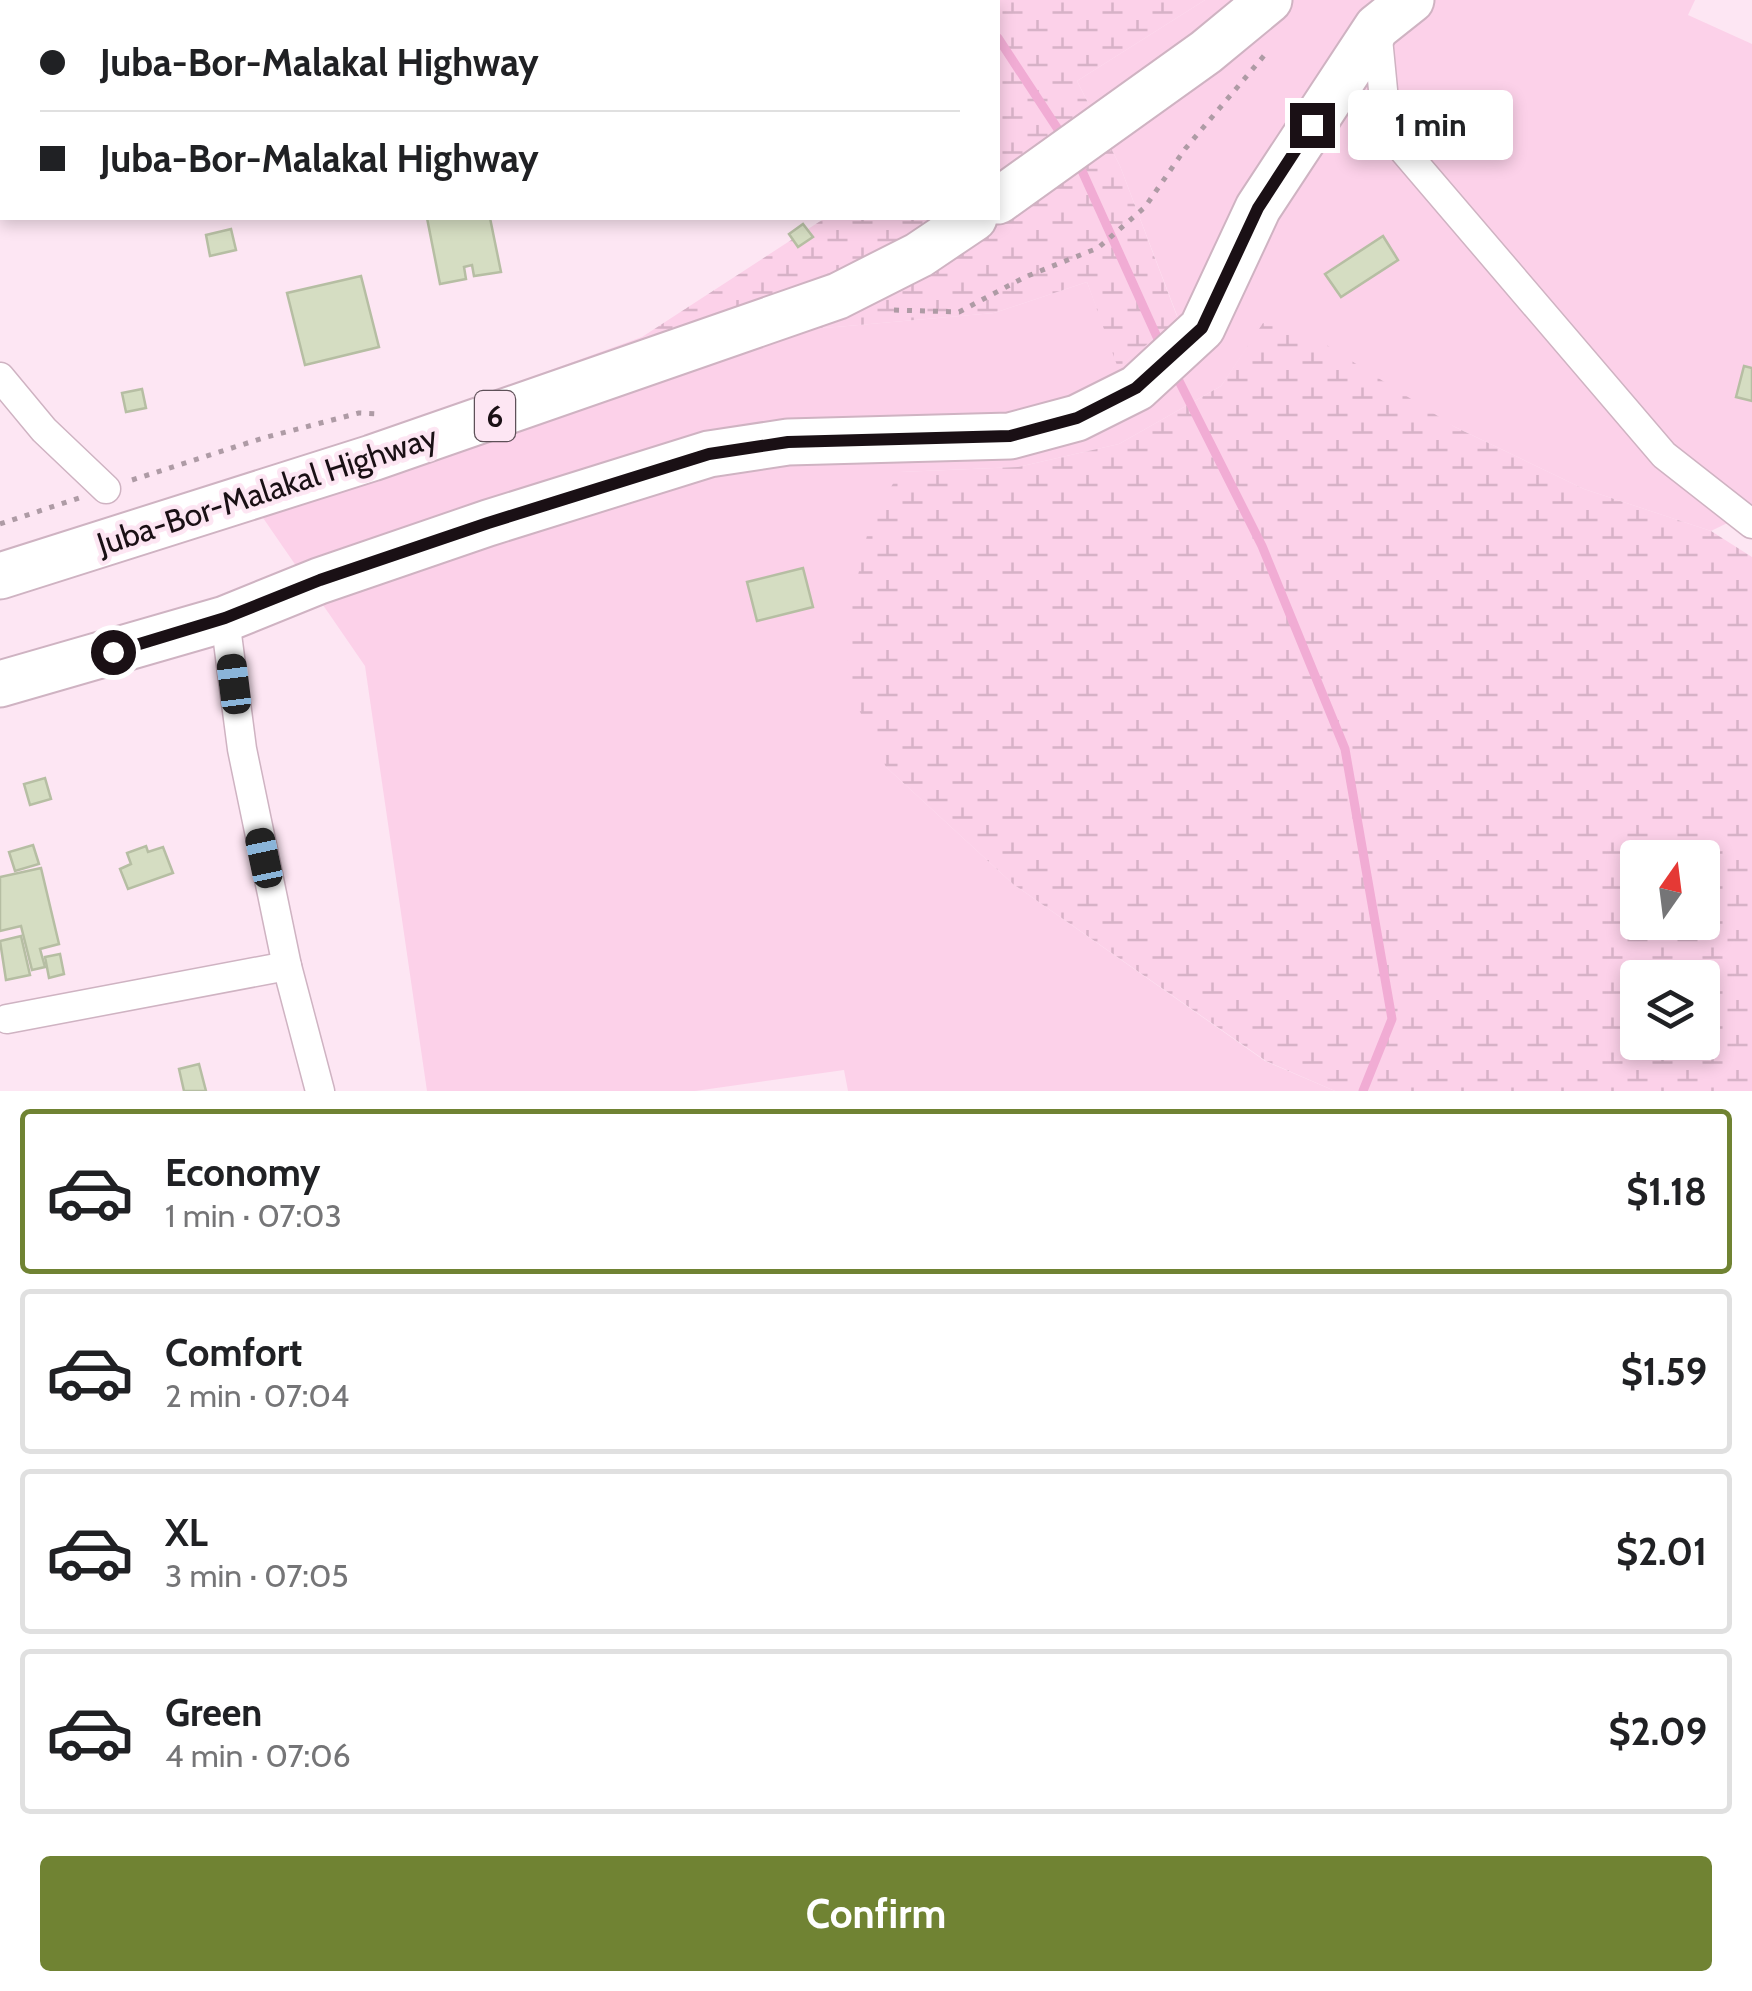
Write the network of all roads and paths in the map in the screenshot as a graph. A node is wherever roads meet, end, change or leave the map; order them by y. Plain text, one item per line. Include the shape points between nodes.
1 (1269, 0) edge
2 (1394, 13) edge
3 (1273, 45) dead end
4 (1000, 199) edge
5 (969, 220) edge
6 (838, 296) junction
7 (0, 377) edge
8 (398, 415) dead end
9 (106, 489) junction
10 (0, 524) edge
11 (1752, 524) edge
12 (0, 576) edge
13 (225, 618) junction
14 (0, 684) edge
15 (287, 966) junction
16 (7, 1019) dead end
17 (320, 1091) edge

1 - 4 highway, Juba-Bor-Malakal Highway / 6
2 - 11 street via 1386,130 1664,456
2 - 13 highway via 1258,208 1202,328 1136,388 1077,418 1010,436 788,442 709,454 432,542
3 - 6 path via 1145,207 1098,248 959,312 879,310
5 - 6 highway, Juba-Bor-Malakal Highway / 6 via 919,255
6 - 12 highway, Juba-Bor-Malakal Highway / 6 via 389,452
7 - 9 street
8 - 9 path via 359,413
9 - 10 path
13 - 14 highway
13 - 15 street via 242,749
15 - 16 street
15 - 17 street

